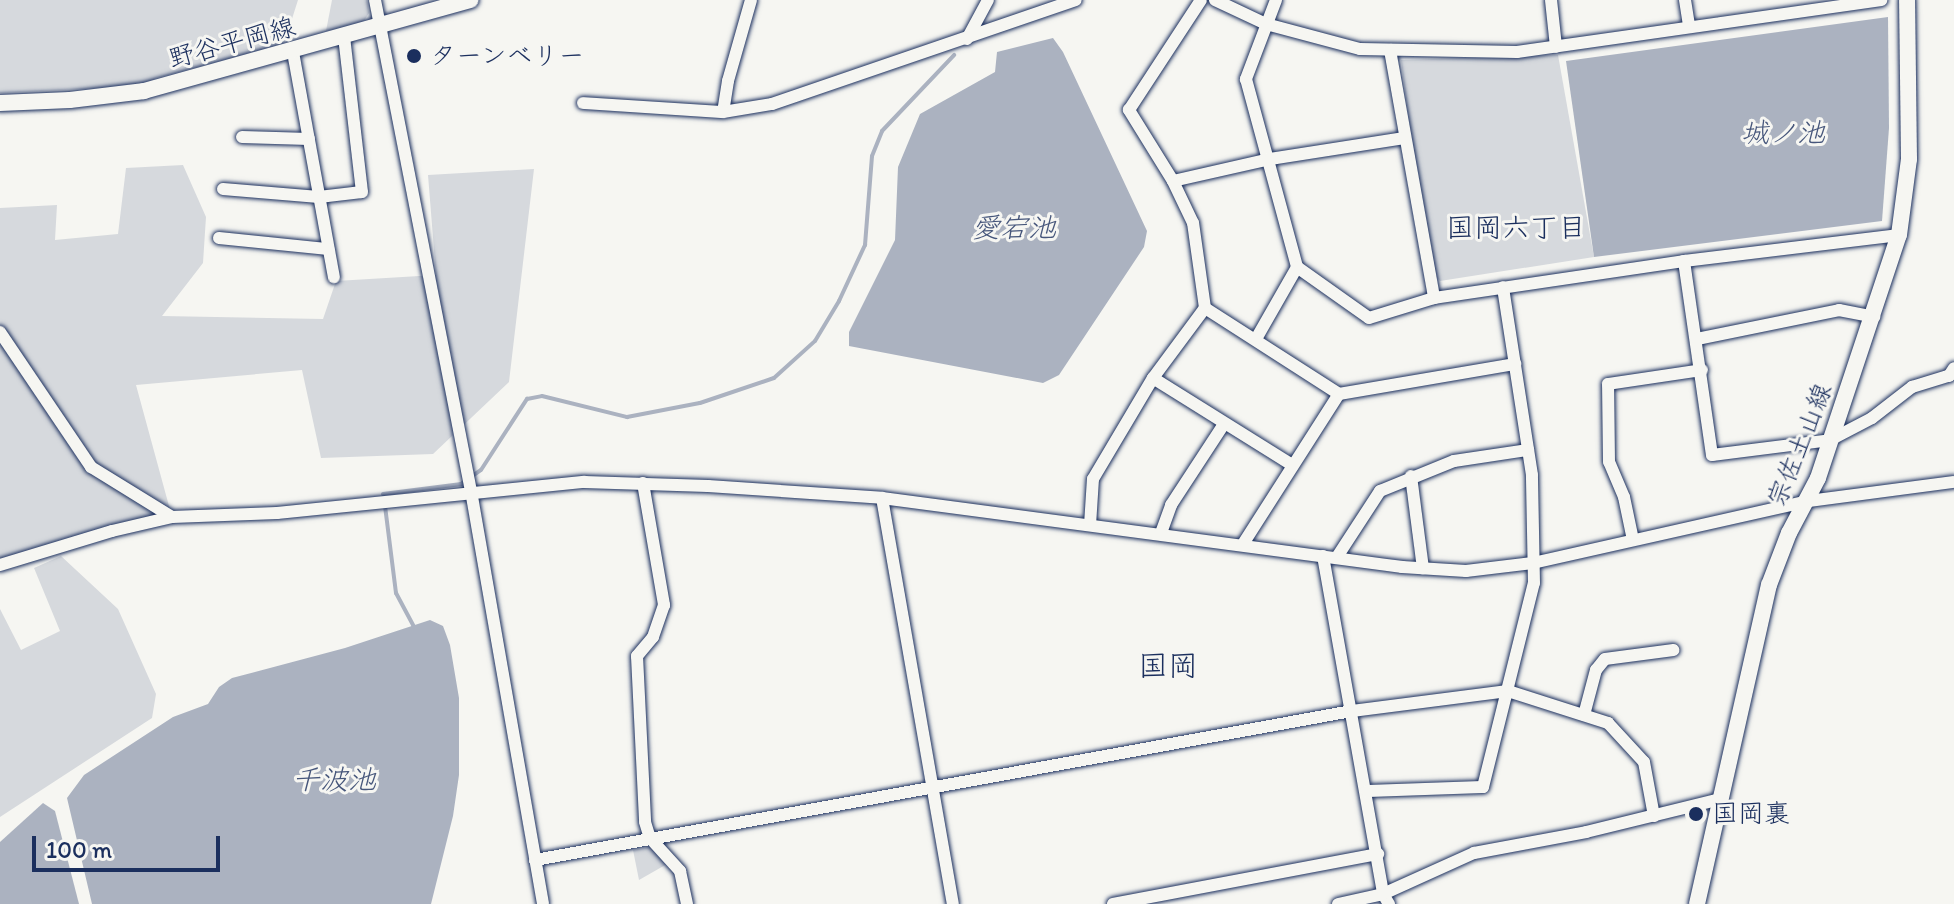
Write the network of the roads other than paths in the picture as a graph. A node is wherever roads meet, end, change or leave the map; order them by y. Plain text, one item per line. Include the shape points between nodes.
1 (375, 0) edge
2 (471, 0) edge
3 (751, 0) edge
4 (988, 0) edge
5 (1201, 0) edge
6 (1215, 0) edge
7 (1276, 0) edge
8 (1551, 0) edge
9 (1685, 0) edge
10 (1881, 0) edge
11 (1907, 0) edge
12 (1075, 2) edge
13 (1266, 24) junction
14 (1689, 25) junction
15 (380, 27) junction
16 (344, 37) junction
17 (967, 39) junction
18 (1556, 47) junction
19 (1390, 50) junction
20 (293, 52) junction
21 (0, 103) edge
22 (583, 103) dead end
23 (723, 112) junction
24 (242, 137) dead end
25 (1404, 138) junction
26 (309, 139) junction
27 (1270, 159) junction
28 (1173, 181) junction
29 (223, 189) dead end
30 (319, 197) junction
31 (1899, 235) junction
32 (219, 238) dead end
33 (328, 249) junction
34 (1684, 261) junction
35 (1297, 267) junction
36 (334, 277) dead end
37 (1503, 287) junction
38 (1434, 298) junction
39 (1205, 308) junction
40 (1874, 317) junction
41 (0, 332) edge
42 (1256, 339) junction
43 (1697, 339) junction
44 (1515, 364) junction
45 (1702, 370) junction
46 (1952, 376) edge
47 (1153, 378) junction
48 (1339, 394) junction
49 (1224, 424) junction
50 (1830, 440) junction
51 (1528, 450) junction
52 (1292, 465) junction
53 (1411, 476) junction
54 (1954, 482) edge
55 (643, 483) junction
56 (471, 491) junction
57 (882, 498) junction
58 (1809, 501) junction
59 (172, 517) junction
60 (1090, 525) junction
61 (1161, 533) junction
62 (1633, 540) junction
63 (1243, 544) junction
64 (1323, 556) junction
65 (1337, 557) junction
66 (1533, 563) junction
67 (0, 565) edge
68 (1423, 568) junction
69 (1673, 650) dead end
70 (1508, 691) junction
71 (1352, 711) junction
72 (1584, 715) junction
73 (931, 787) junction
74 (1367, 791) junction
75 (1720, 799) junction
76 (1654, 816) junction
77 (650, 838) junction
78 (1378, 854) junction
79 (535, 860) junction
80 (1386, 899) edge
81 (543, 904) edge
82 (687, 904) edge
83 (953, 904) edge
84 (1113, 904) edge
85 (1338, 904) edge
86 (1697, 904) edge

1 - 15 street
2 - 15 main road, 野谷平岡線
3 - 23 street
4 - 17 street
5 - 28 street via 1129,110
6 - 13 street
7 - 13 street
8 - 18 street
9 - 14 street
10 - 14 street
11 - 31 main road, 宗佐土山線 via 1909,159
12 - 17 street
13 - 19 street via 1333,43
13 - 27 street via 1246,79
14 - 18 street
15 - 16 main road, 野谷平岡線
15 - 56 street
16 - 20 main road, 野谷平岡線
16 - 30 street via 362,192
17 - 23 street via 772,104
18 - 19 street via 1517,52
19 - 25 street
20 - 21 main road, 野谷平岡線 via 144,91
20 - 26 street
22 - 23 street
24 - 26 street
25 - 27 street
25 - 38 street
26 - 30 street
27 - 28 street
27 - 35 street
28 - 39 street via 1193,223
29 - 30 street
30 - 33 street
31 - 34 street
31 - 40 main road, 宗佐土山線
32 - 33 street
33 - 36 street
34 - 37 street
34 - 43 street
35 - 38 street via 1369,318
35 - 42 street
37 - 38 street
37 - 44 street
39 - 42 street
39 - 47 street
40 - 43 street via 1839,310
40 - 50 main road, 宗佐土山線
41 - 59 street via 91,467
42 - 48 street
43 - 45 street
44 - 48 street
44 - 51 street
45 - 50 street via 1712,455
45 - 62 street via 1608,384 1609,462 1624,497
46 - 50 street via 1912,387 1872,418
47 - 49 street
47 - 60 street via 1093,479
48 - 52 street
49 - 52 street
49 - 61 street via 1171,505
50 - 58 main road, 宗佐土山線
51 - 53 street via 1454,461
51 - 66 street
52 - 63 street
53 - 65 street via 1380,491
53 - 68 street
54 - 58 street
55 - 56 street via 584,482 483,495
55 - 57 street
55 - 77 street via 664,605 653,637 637,656
56 - 59 street via 277,513
56 - 79 street
57 - 60 street
57 - 73 street
58 - 62 street
58 - 75 main road, 宗佐土山線 via 1789,533 1769,585
59 - 67 street
60 - 61 street
61 - 63 street
62 - 66 street
63 - 64 street
64 - 65 street
64 - 71 street
65 - 68 street
66 - 68 street via 1466,571
66 - 70 street via 1534,583
69 - 72 street via 1605,659 1596,670
70 - 71 street
70 - 72 street
70 - 74 street via 1483,787
71 - 73 street
71 - 74 street
72 - 76 street via 1608,723 1644,762
73 - 77 street
73 - 83 street
74 - 78 street
75 - 76 street
75 - 86 main road, 宗佐土山線
76 - 80 street via 1474,853
77 - 79 street
77 - 82 street via 680,871
78 - 80 street
78 - 84 street
79 - 81 street
80 - 85 street

